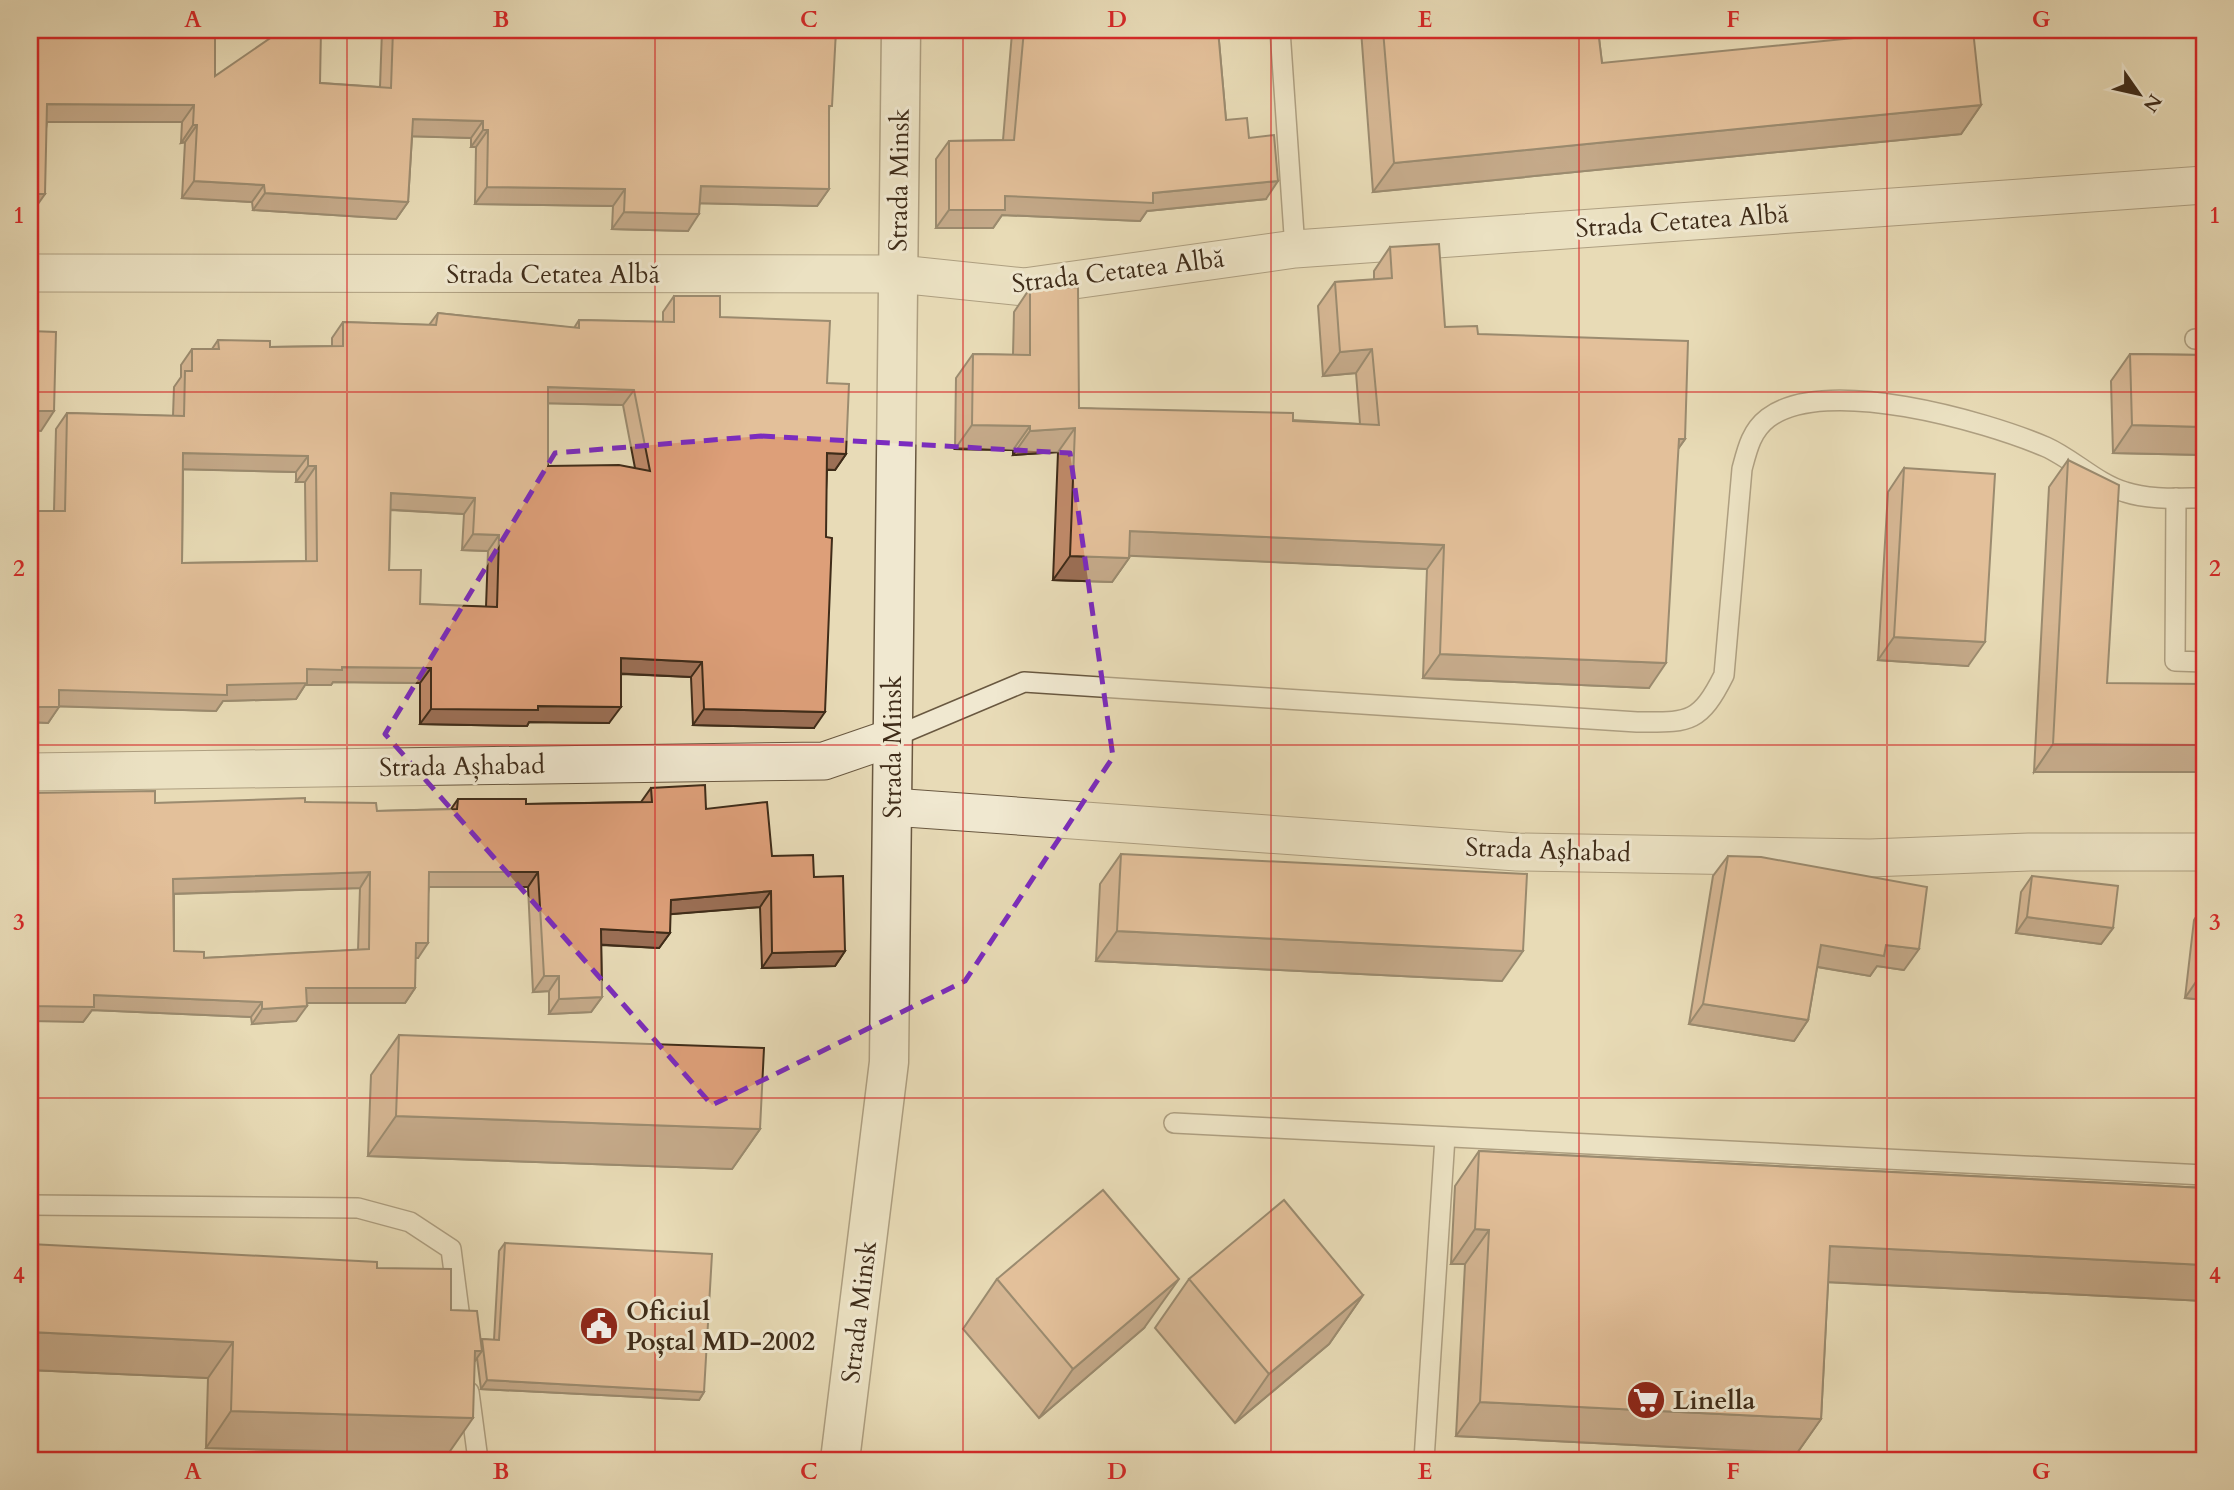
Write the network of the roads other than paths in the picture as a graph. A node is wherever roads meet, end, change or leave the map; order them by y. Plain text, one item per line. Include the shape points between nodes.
1 (901, 30) edge
2 (1280, 30) edge
3 (2204, 185) edge
4 (1295, 249) junction
5 (30, 273) edge
6 (899, 274) junction
7 (2175, 498) junction
8 (2204, 498) edge
9 (2204, 662) edge
10 (891, 738) junction
11 (30, 772) edge
12 (892, 807) junction
13 (2204, 852) edge
14 (1174, 1123) dead end
15 (1445, 1137) junction
16 (2204, 1175) edge
17 (30, 1205) edge
18 (478, 1460) edge
19 (839, 1460) edge
20 (1424, 1460) edge

1 - 6 street, Strada Minsk
2 - 4 lane
3 - 4 street, Strada Cetatea Albă
4 - 6 street, Strada Cetatea Albă via 1024,287
5 - 6 street, Strada Cetatea Albă
6 - 10 street, Strada Minsk
7 - 8 lane
7 - 9 lane via 2175,661
7 - 10 lane via 2124,492 2047,447 1938,412 1855,400 1801,403 1768,418 1749,441 1742,469 1724,676 1710,702 1684,722 1024,682
10 - 11 street, Strada Așhabad via 824,761
10 - 12 street, Strada Minsk
12 - 13 street, Strada Așhabad via 1517,852 1870,858
12 - 19 street, Strada Minsk via 889,1062
14 - 15 lane
15 - 16 lane
15 - 20 lane
17 - 18 lane via 358,1208 410,1222 451,1249

